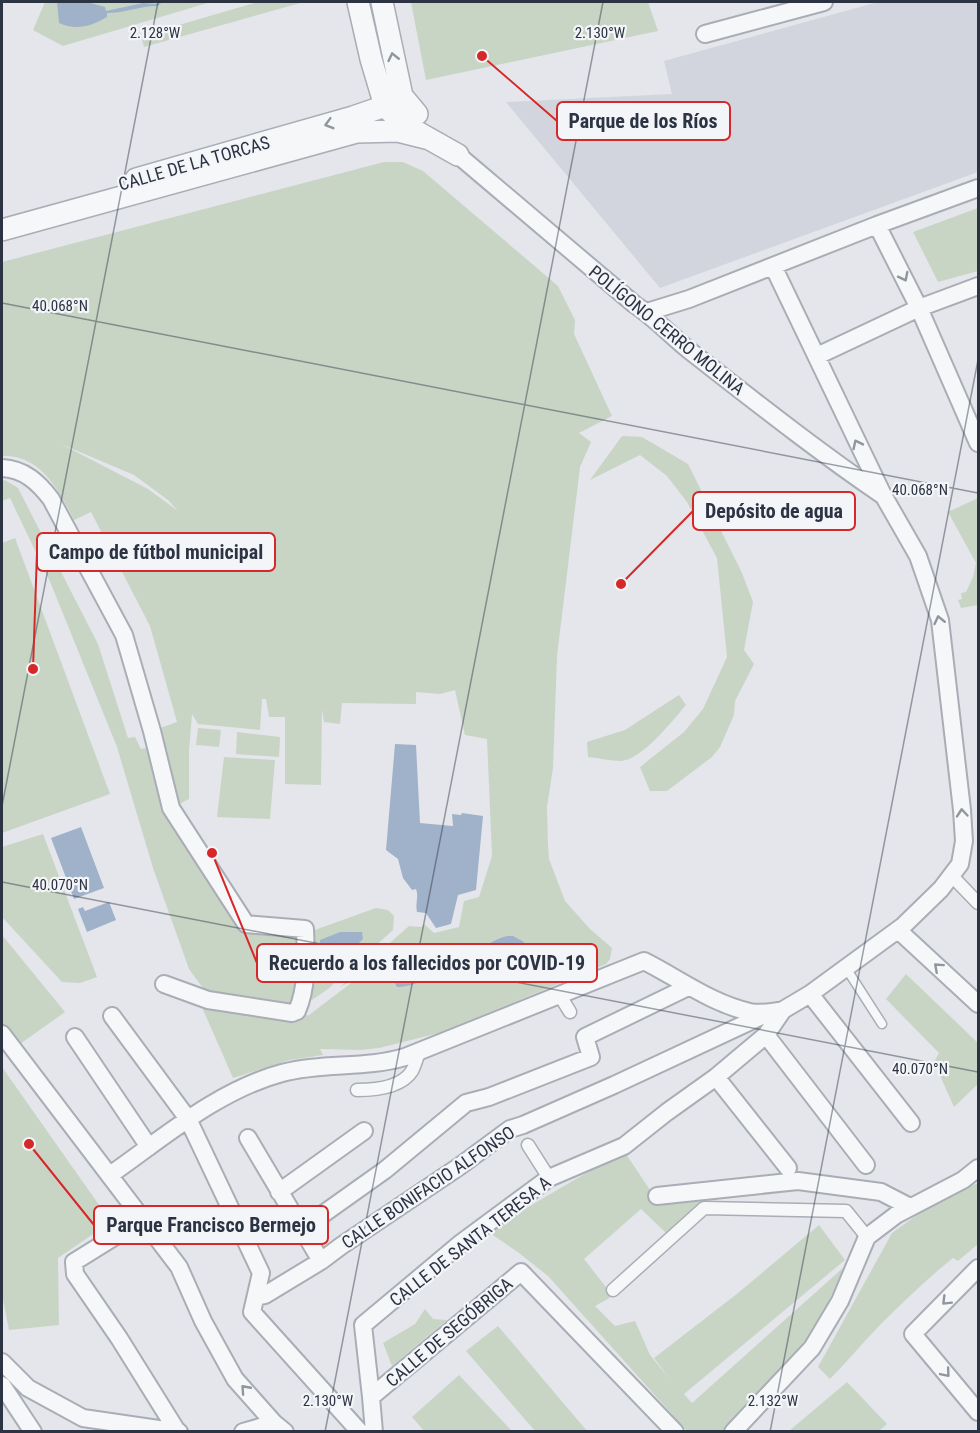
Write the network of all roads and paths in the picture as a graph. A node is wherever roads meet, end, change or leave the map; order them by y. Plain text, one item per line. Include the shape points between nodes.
1 (358, 2) edge
2 (382, 2) edge
3 (824, 2) edge
4 (705, 34) dead end
5 (397, 105) junction
6 (364, 131) junction
7 (426, 138) junction
8 (458, 155) junction
9 (978, 188) edge
10 (2, 214) edge
11 (877, 225) junction
12 (2, 230) edge
13 (773, 266) junction
14 (978, 286) edge
15 (920, 308) junction
16 (647, 312) junction
17 (817, 356) junction
18 (978, 442) edge
19 (2, 468) edge
20 (883, 495) junction
21 (971, 840) edge
22 (951, 875) junction
23 (978, 903) edge
24 (898, 930) junction
25 (846, 968) junction
26 (164, 984) dead end
27 (688, 987) junction
28 (559, 994) junction
29 (810, 994) junction
30 (978, 1004) edge
31 (776, 1011) junction
32 (570, 1012) dead end
33 (112, 1016) dead end
34 (882, 1024) dead end
35 (2, 1034) edge
36 (766, 1035) junction
37 (75, 1037) dead end
38 (419, 1052) junction
39 (716, 1077) junction
40 (357, 1090) dead end
41 (188, 1119) junction
42 (911, 1123) dead end
43 (364, 1131) dead end
44 (248, 1138) dead end
45 (528, 1145) dead end
46 (149, 1147) junction
47 (866, 1165) dead end
48 (788, 1168) dead end
49 (978, 1168) edge
50 (110, 1175) junction
51 (549, 1178) junction
52 (279, 1192) junction
53 (657, 1196) dead end
54 (910, 1207) junction
55 (145, 1224) junction
56 (302, 1229) junction
57 (867, 1237) junction
58 (321, 1262) junction
59 (978, 1268) edge
60 (614, 1290) dead end
61 (256, 1297) junction
62 (2, 1362) edge
63 (2, 1385) edge
64 (372, 1397) junction
65 (978, 1412) edge
66 (87, 1425) edge
67 (280, 1427) edge
68 (130, 1429) edge
69 (33, 1431) edge
70 (178, 1431) edge
71 (243, 1431) edge
72 (360, 1431) edge
73 (374, 1431) edge
74 (675, 1431) edge
75 (733, 1431) edge

1 - 5 street via 371,59
5 -> 2 street
3 - 4 street
5 - 6 street via 380,127
5 - 7 street via 403,124
5 - 8 street
5 -> 10 street, CALLE DE LA TORCAS
6 - 7 street via 398,131
6 - 12 street
7 - 8 street
8 - 16 street, POLÍGONO CERRO MOLINA
9 - 11 street
11 - 13 street
11 -> 15 street
13 - 16 street
13 - 17 street
14 - 15 street
15 - 17 street
15 - 18 street
16 - 20 street, POLÍGONO CERRO MOLINA via 683,346 824,455
20 -> 17 street
19 - 26 street via 27,474 51,499 124,635 171,808 246,924 305,929 302,993 297,1011 292,1013 208,1000
21 -> 20 street via 940,620 918,556
21 - 22 street, CALLE DE SANTA TERESA A
22 - 23 street
22 - 24 street, CALLE DE SANTA TERESA A
24 - 25 street, CALLE DE SANTA TERESA A
30 -> 24 street
25 - 29 street, CALLE DE SANTA TERESA A
25 - 34 lane
27 - 28 street via 644,961
27 - 31 street via 751,1012
27 - 56 street via 585,1037 591,1057 489,1097 466,1102 385,1170
28 - 32 street
28 - 38 street
29 - 31 street, CALLE DE SANTA TERESA A
29 - 42 street
31 - 36 street, CALLE DE SANTA TERESA A
31 - 58 street, CALLE BONIFACIO ALFONSO via 510,1129
33 - 41 street
35 - 50 street
36 - 39 street, CALLE DE SANTA TERESA A
36 - 47 street
37 - 46 street
38 - 40 street via 411,1072 400,1081 380,1090
38 - 41 street via 388,1062 284,1072 231,1093
39 - 48 street
39 - 51 street, CALLE DE SANTA TERESA A via 624,1146
41 - 46 street
41 - 61 street via 261,1273
43 - 52 street
44 - 52 street
45 - 51 street
46 - 50 street
49 - 54 street
50 - 55 street
51 - 64 street, CALLE DE SANTA TERESA A via 461,1243 363,1325
52 - 56 street
53 - 54 street via 798,1181 881,1192
54 - 57 street
67 -> 55 street via 235,1379 202,1321 179,1267
55 - 70 street via 119,1234 74,1262 75,1274
56 - 58 street
57 - 60 street via 846,1211 704,1208
57 - 75 street via 840,1300 812,1348
58 - 61 street, CALLE BONIFACIO ALFONSO
59 -> 65 street via 913,1334
61 - 72 street via 252,1312
62 - 66 street via 28,1388
63 - 69 street
64 - 73 street, CALLE DE SEGÓBRIGA
64 - 74 street, CALLE DE SEGÓBRIGA via 521,1272
66 - 68 street
67 - 71 street
68 - 70 street

